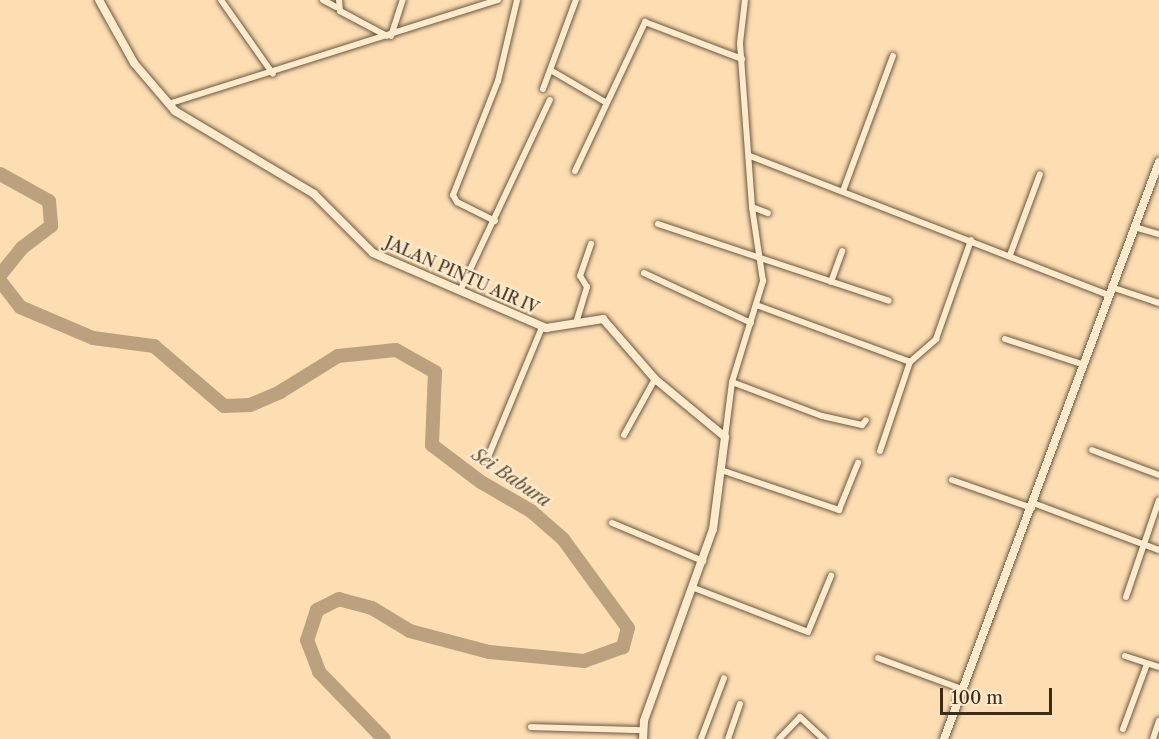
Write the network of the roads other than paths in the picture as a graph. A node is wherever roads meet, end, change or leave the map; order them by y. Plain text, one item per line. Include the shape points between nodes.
1 (100, 0) edge
2 (221, 0) edge
3 (323, 0) edge
4 (403, 0) edge
5 (498, 0) edge
6 (517, 0) edge
7 (576, 0) edge
8 (748, 1) edge
9 (337, 3) edge
10 (389, 36) junction
11 (893, 56) dead end
12 (741, 59) junction
13 (552, 71) junction
14 (273, 74) junction
15 (543, 89) dead end
16 (550, 100) dead end
17 (604, 102) junction
18 (168, 104) junction
19 (750, 156) junction
20 (1159, 162) edge
21 (575, 171) dead end
22 (1040, 174) dead end
23 (843, 191) junction
24 (752, 207) junction
25 (768, 213) dead end
26 (495, 221) junction
27 (658, 224) dead end
28 (1134, 226) junction
29 (1159, 234) edge
30 (971, 240) junction
31 (591, 244) dead end
32 (842, 250) dead end
33 (1010, 255) junction
34 (759, 258) junction
35 (644, 273) dead end
36 (831, 282) junction
37 (460, 291) junction
38 (1109, 291) junction
39 (889, 301) dead end
40 (1159, 303) edge
41 (759, 306) junction
42 (576, 323) junction
43 (751, 323) junction
44 (542, 327) junction
45 (1005, 339) dead end
46 (910, 362) junction
47 (1082, 364) junction
48 (655, 380) junction
49 (732, 382) junction
50 (866, 420) dead end
51 (624, 435) dead end
52 (725, 437) junction
53 (1092, 450) dead end
54 (880, 451) dead end
55 (488, 457) dead end
56 (858, 463) dead end
57 (721, 470) junction
58 (1159, 475) edge
59 (952, 480) dead end
60 (1159, 500) edge
61 (1032, 505) junction
62 (612, 523) dead end
63 (1144, 544) junction
64 (1159, 550) edge
65 (703, 561) junction
66 (831, 576) dead end
67 (694, 588) junction
68 (1126, 597) dead end
69 (1125, 656) dead end
70 (878, 658) dead end
71 (1147, 664) junction
72 (1159, 667) edge
73 (724, 678) dead end
74 (962, 689) junction
75 (740, 704) dead end
76 (1159, 721) edge
77 (531, 728) dead end
78 (1123, 729) dead end
79 (642, 734) edge
80 (702, 739) edge
81 (728, 739) edge
82 (779, 739) edge
83 (824, 739) edge
84 (944, 739) edge
85 (1153, 739) edge

1 - 18 main road, JALAN PINTU AIR IV via 134,63
2 - 14 street
3 - 9 street
4 - 10 street
5 - 10 street
6 - 26 street via 498,81 453,195 457,202
7 - 13 street
8 - 12 street
9 - 10 street
10 - 14 street
11 - 23 street
12 - 17 street via 645,22
12 - 19 street
13 - 15 street
13 - 17 street
14 - 18 street
16 - 26 street
17 - 21 street
18 - 37 main road, JALAN PINTU AIR IV via 314,194 373,253
19 - 23 street
19 - 24 street
20 - 28 street
22 - 33 street
23 - 30 street
24 - 25 street
24 - 34 street
26 - 37 street
27 - 34 street
28 - 29 street
28 - 38 street
30 - 33 street
30 - 46 street via 936,339
31 - 42 street via 580,276 587,287
32 - 36 street
33 - 38 street
34 - 36 street
34 - 41 street via 763,281
35 - 43 street
36 - 39 street
37 - 44 main road, JALAN PINTU AIR IV
38 - 40 street
38 - 47 street
41 - 43 street
41 - 46 street
42 - 44 main road, JALAN PINTU AIR IV via 554,329
42 - 48 main road, JALAN PINTU AIR IV via 606,320
43 - 49 street
44 - 55 street
45 - 47 street
46 - 54 street
47 - 61 street
48 - 51 street
48 - 52 main road, JALAN PINTU AIR IV
49 - 50 street via 822,416 862,425
49 - 52 street
52 - 57 main road
53 - 58 street
56 - 57 street via 839,510
57 - 65 main road
59 - 61 street
60 - 63 street
61 - 63 street
61 - 74 street
62 - 65 street
63 - 64 street
63 - 68 street
65 - 67 main road
66 - 67 street via 808,632
67 - 79 main road
69 - 71 street
70 - 74 street
71 - 72 street
71 - 78 street
73 - 80 street
74 - 84 street
75 - 81 street
76 - 85 street
77 - 79 street
82 - 83 street via 800,717

